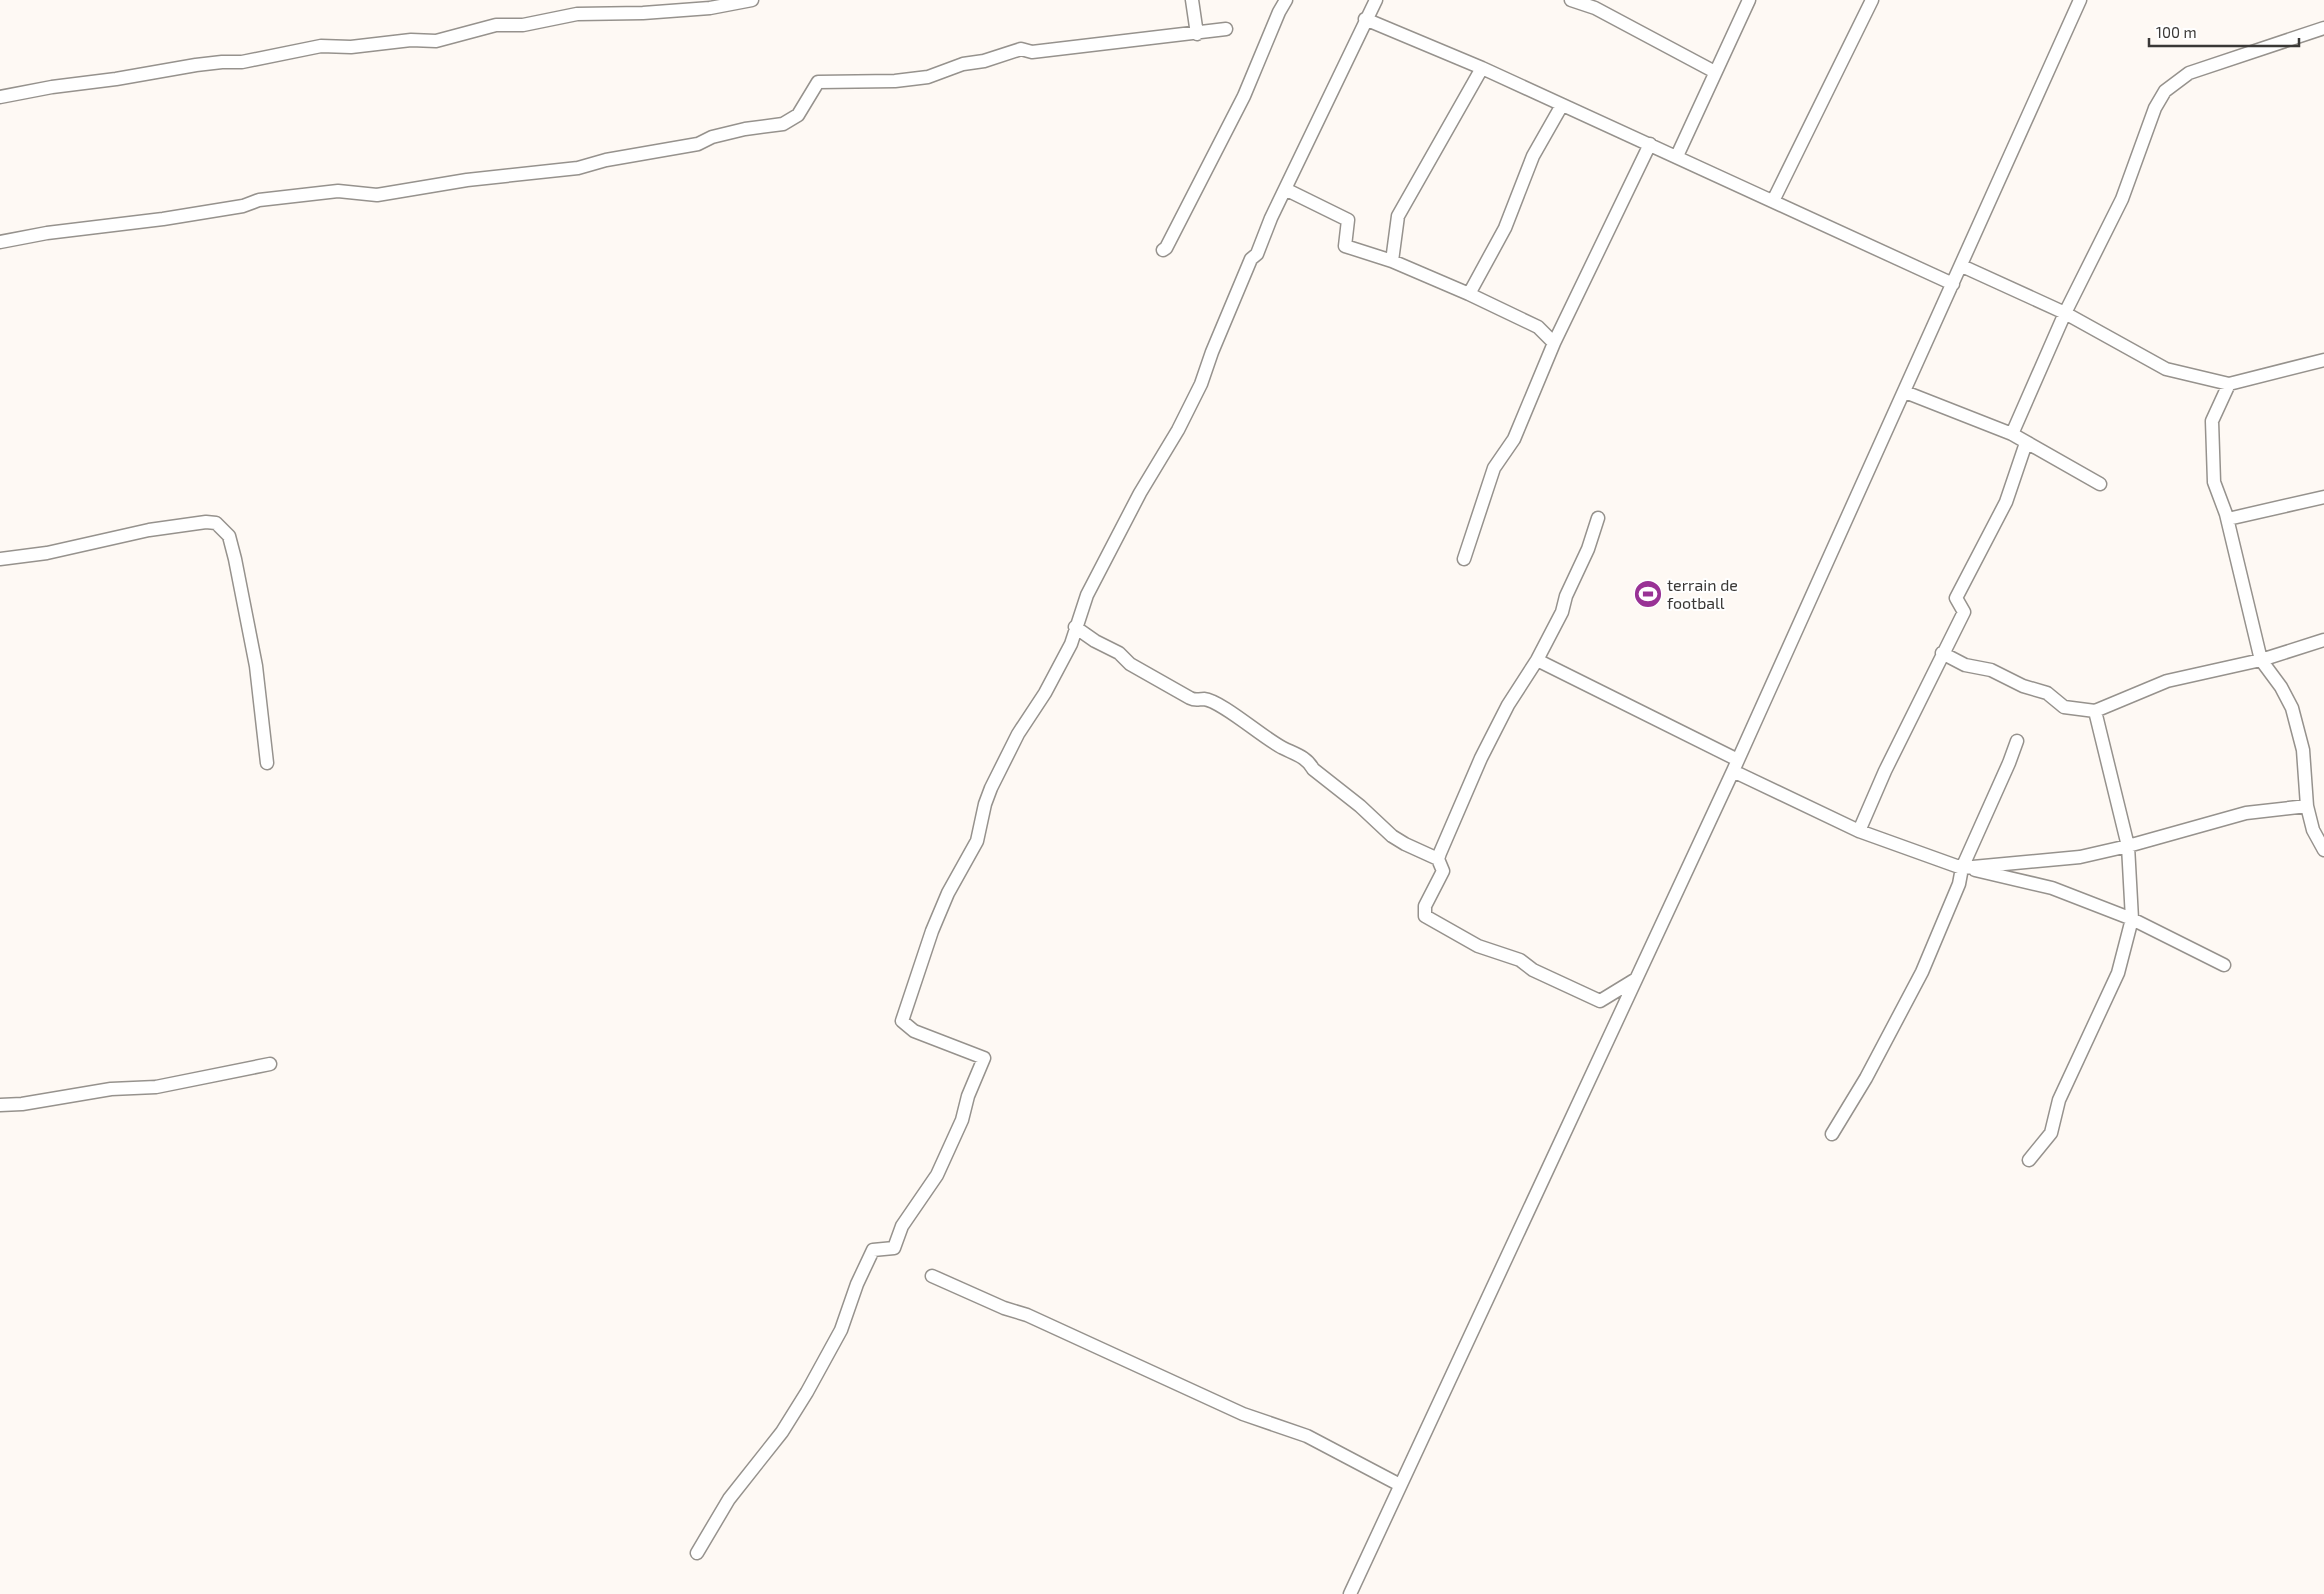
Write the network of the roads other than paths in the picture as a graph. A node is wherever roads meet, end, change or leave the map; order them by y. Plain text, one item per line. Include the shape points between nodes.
1 (752, 0) edge
2 (1192, 0) edge
3 (1286, 0) edge
4 (1376, 0) edge
5 (1571, 0) edge
6 (1750, 0) edge
7 (1872, 0) edge
8 (2080, 0) edge
9 (1365, 19) junction
10 (2324, 28) edge
11 (1226, 29) dead end
12 (1197, 34) junction
13 (1482, 68) junction
14 (1715, 72) junction
15 (0, 97) edge
16 (1562, 105) junction
17 (1650, 144) junction
18 (1677, 156) junction
19 (1284, 189) junction
20 (1773, 201) junction
21 (0, 242) edge
22 (1163, 250) dead end
23 (1392, 261) junction
24 (1962, 266) junction
25 (1953, 284) junction
26 (1469, 294) junction
27 (2065, 313) junction
28 (1554, 344) junction
29 (2324, 360) edge
30 (2229, 384) junction
31 (1905, 392) junction
32 (2012, 434) junction
33 (2026, 443) junction
34 (2100, 484) dead end
35 (2324, 496) edge
36 (1598, 518) dead end
37 (2228, 519) junction
38 (1464, 558) dead end
39 (0, 559) edge
40 (1075, 627) junction
41 (2324, 640) edge
42 (1942, 653) junction
43 (1537, 660) junction
44 (2261, 660) junction
45 (2095, 711) junction
46 (2017, 741) dead end
47 (267, 763) dead end
48 (1736, 766) junction
49 (2307, 806) junction
50 (1859, 831) junction
51 (2128, 846) junction
52 (2324, 850) edge
53 (1438, 859) junction
54 (1962, 868) junction
55 (2132, 919) junction
56 (2224, 964) dead end
57 (1636, 979) junction
58 (1600, 1001) junction
59 (1621, 1012) junction
60 (270, 1064) dead end
61 (0, 1105) edge
62 (1832, 1134) dead end
63 (2030, 1160) dead end
64 (932, 1276) dead end
65 (1400, 1484) junction
66 (697, 1553) dead end
67 (1350, 1594) edge

1 - 15 street via 710,8 577,14 524,25 496,25 436,41 321,46 242,62 196,65
2 - 12 street
3 - 22 street via 1244,96
4 - 9 street
5 - 14 street via 1594,8
6 - 14 street
7 - 20 street
8 - 24 street
9 - 13 street
9 - 19 street
10 - 27 street via 2189,73 2165,91 2154,108 2122,199
11 - 12 street
12 - 21 street via 1032,52 1021,49 928,77 896,81 818,82 798,115 783,124 745,129 698,144 578,168 467,180 378,195 338,191 259,200 226,209 56,231
13 - 16 street
13 - 23 street via 1398,216
14 - 18 street
16 - 17 street
16 - 26 street via 1533,156 1506,228
17 - 18 street
17 - 28 street
18 - 20 street
19 - 23 street via 1348,220 1345,246
19 - 40 street via 1228,313 1201,384 1178,430 1140,492
20 - 25 street
23 - 26 street
24 - 25 street
24 - 27 street
25 - 31 street
26 - 28 street via 1538,327
27 - 30 street via 2166,369
27 - 32 street
28 - 38 street via 1514,439 1494,468
29 - 30 street
30 - 37 street via 2212,421 2214,482
31 - 32 street
31 - 48 street
32 - 33 street
33 - 34 street
33 - 42 street via 2006,502 1956,598 1964,612
35 - 37 street
36 - 43 street via 1562,612
37 - 44 street
39 - 47 street via 149,530 216,523 229,536 235,559 256,666
40 - 53 street via 1144,673 1196,701 1205,699 1226,710 1268,741 1308,760 1313,769 1392,836
40 - 66 street via 1071,644 1018,734 992,788 977,842 948,893 932,931 902,1021 914,1031 984,1058 962,1120 937,1175 902,1226 894,1248 873,1250 841,1330 807,1392 782,1432 730,1499
41 - 44 street
42 - 45 street via 1965,665 1990,670 2023,686 2048,693 2064,707
42 - 50 street
43 - 48 street
43 - 53 street via 1508,705 1481,758
44 - 45 street via 2168,681
44 - 49 street via 2292,708 2303,750
45 - 51 street
46 - 54 street
48 - 50 street
48 - 57 street
49 - 51 street via 2246,813
49 - 52 street via 2313,830
50 - 54 street
51 - 54 street via 2080,857
51 - 55 street
53 - 58 street via 1443,871 1425,906 1425,916 1478,946 1520,960 1533,970
54 - 55 street via 2052,888
54 - 62 street via 1960,884 1922,972 1866,1078
55 - 56 street
55 - 63 street via 2118,973 2059,1100 2051,1133
57 - 58 street
57 - 59 street
58 - 59 street
59 - 65 street
60 - 61 street via 156,1087 111,1089
64 - 65 street via 1027,1315 1244,1414 1307,1436
65 - 67 street

